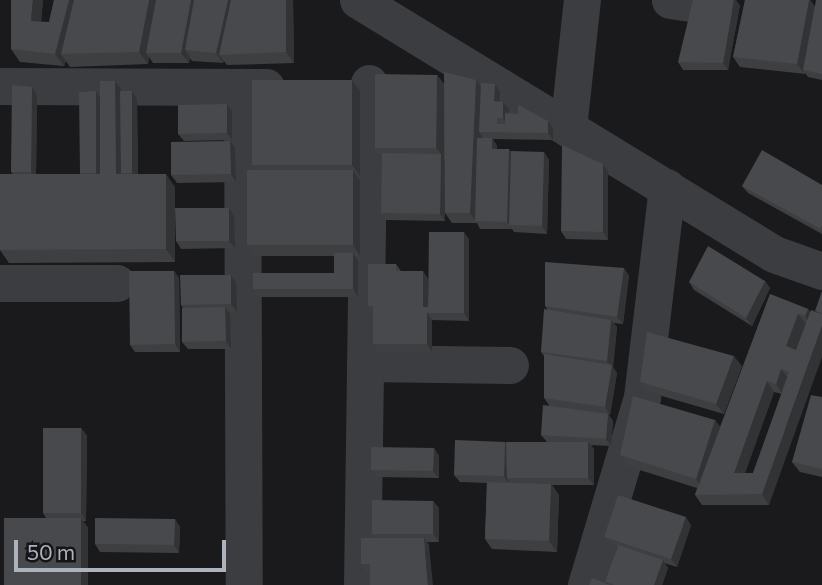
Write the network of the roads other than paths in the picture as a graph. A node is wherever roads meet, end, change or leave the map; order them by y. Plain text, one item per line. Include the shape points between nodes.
1 (358, 0) edge
2 (582, 0) edge
3 (481, 77) junction
4 (369, 83) junction
5 (0, 86) edge
6 (242, 88) junction
7 (568, 128) junction
8 (667, 187) junction
9 (822, 271) edge
10 (117, 283) dead end
11 (0, 284) edge
12 (365, 363) junction
13 (510, 365) dead end
14 (244, 585) edge
15 (362, 585) edge
16 (586, 585) edge

1 - 3 street
2 - 7 street
3 - 4 street
3 - 7 street
4 - 6 street
4 - 12 street
5 - 6 street
6 - 14 street
7 - 8 street
8 - 9 street via 774,254
8 - 16 street via 642,397
10 - 11 street
12 - 13 street
12 - 15 street

